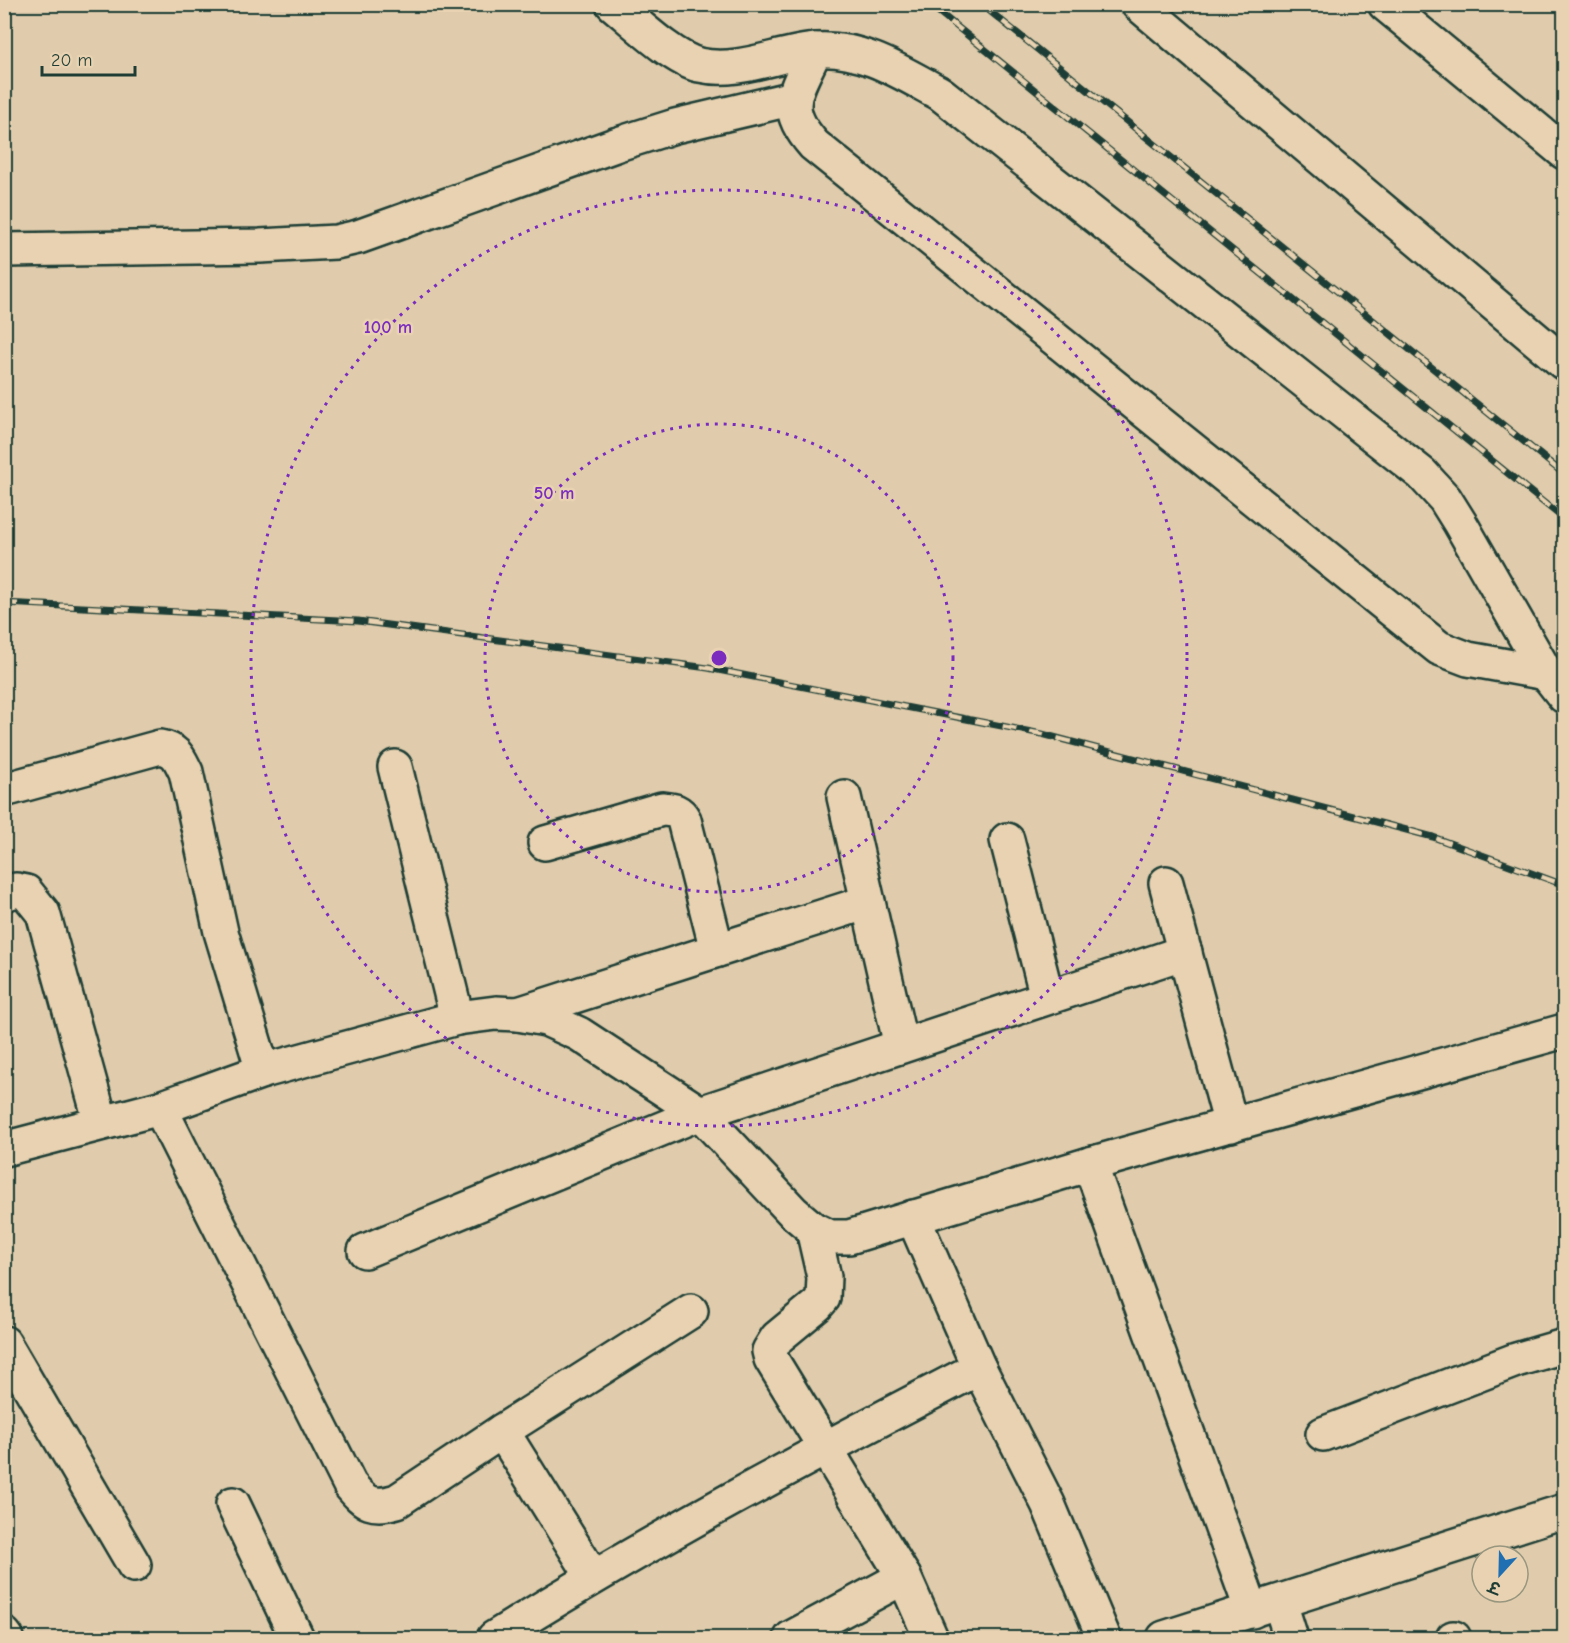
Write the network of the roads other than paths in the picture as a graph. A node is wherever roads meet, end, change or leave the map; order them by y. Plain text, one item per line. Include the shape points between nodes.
1 (613, 4) edge
2 (1138, 4) edge
3 (1385, 4) edge
4 (815, 50) junction
5 (794, 98) junction
6 (1564, 152) edge
7 (4, 250) edge
8 (1564, 363) edge
9 (1555, 684) edge
10 (395, 767) dead end
11 (4, 790) edge
12 (844, 797) dead end
13 (1007, 840) dead end
14 (545, 843) dead end
15 (1166, 883) dead end
16 (4, 894) edge
17 (868, 902) junction
18 (717, 950) junction
19 (1185, 952) junction
20 (1047, 997) junction
21 (518, 1014) junction
22 (457, 1018) junction
23 (1560, 1036) edge
24 (902, 1046) junction
25 (263, 1071) junction
26 (160, 1108) junction
27 (700, 1113) junction
28 (100, 1123) junction
29 (1231, 1125) junction
30 (4, 1149) edge
31 (1090, 1164) junction
32 (913, 1216) junction
33 (813, 1229) junction
34 (365, 1251) dead end
35 (691, 1311) dead end
36 (4, 1343) edge
37 (1564, 1346) edge
38 (979, 1368) junction
39 (502, 1431) junction
40 (1323, 1434) dead end
41 (825, 1448) junction
42 (233, 1504) dead end
43 (1564, 1511) edge
44 (134, 1565) dead end
45 (593, 1577) junction
46 (904, 1577) junction
47 (1265, 1607) junction
48 (4, 1634) edge
49 (7, 1638) edge
50 (297, 1638) edge
51 (494, 1638) edge
52 (791, 1638) edge
53 (932, 1638) edge
54 (1104, 1638) edge
55 (1164, 1638) edge
56 (1291, 1638) edge

1 - 4 street via 681,58 698,65 739,65
2 - 8 street
3 - 6 street
4 - 5 street
4 - 9 street via 859,54 941,94 1422,474 1445,499
5 - 7 street via 675,126 336,242
5 - 9 street via 794,114 802,132 814,145 1415,630 1439,648
10 - 22 street
11 - 25 street via 160,747 179,757 186,772 221,932
12 - 17 street
13 - 20 street
14 - 18 street via 663,809 681,813
15 - 19 street
16 - 28 street via 26,892 43,913
17 - 18 street
17 - 24 street
18 - 21 street
19 - 20 street
19 - 29 street
20 - 24 street
21 - 22 street
21 - 27 street via 546,1019 579,1034
22 - 25 street
23 - 29 street
24 - 27 street
25 - 26 street
26 - 28 street
26 - 39 street via 350,1485 360,1497 373,1505 398,1502
27 - 33 street
27 - 34 street
28 - 30 street
29 - 31 street
31 - 32 street
31 - 47 street
32 - 33 street via 849,1237 830,1237
32 - 38 street
33 - 41 street via 824,1277 823,1298 777,1338 769,1351
35 - 39 street
36 - 44 street
37 - 40 street via 1516,1360
38 - 41 street
38 - 54 street via 1048,1504
39 - 45 street
41 - 45 street
41 - 46 street
42 - 50 street
43 - 47 street
45 - 51 street
46 - 52 street
46 - 53 street
47 - 55 street
47 - 56 street
48 - 49 street

